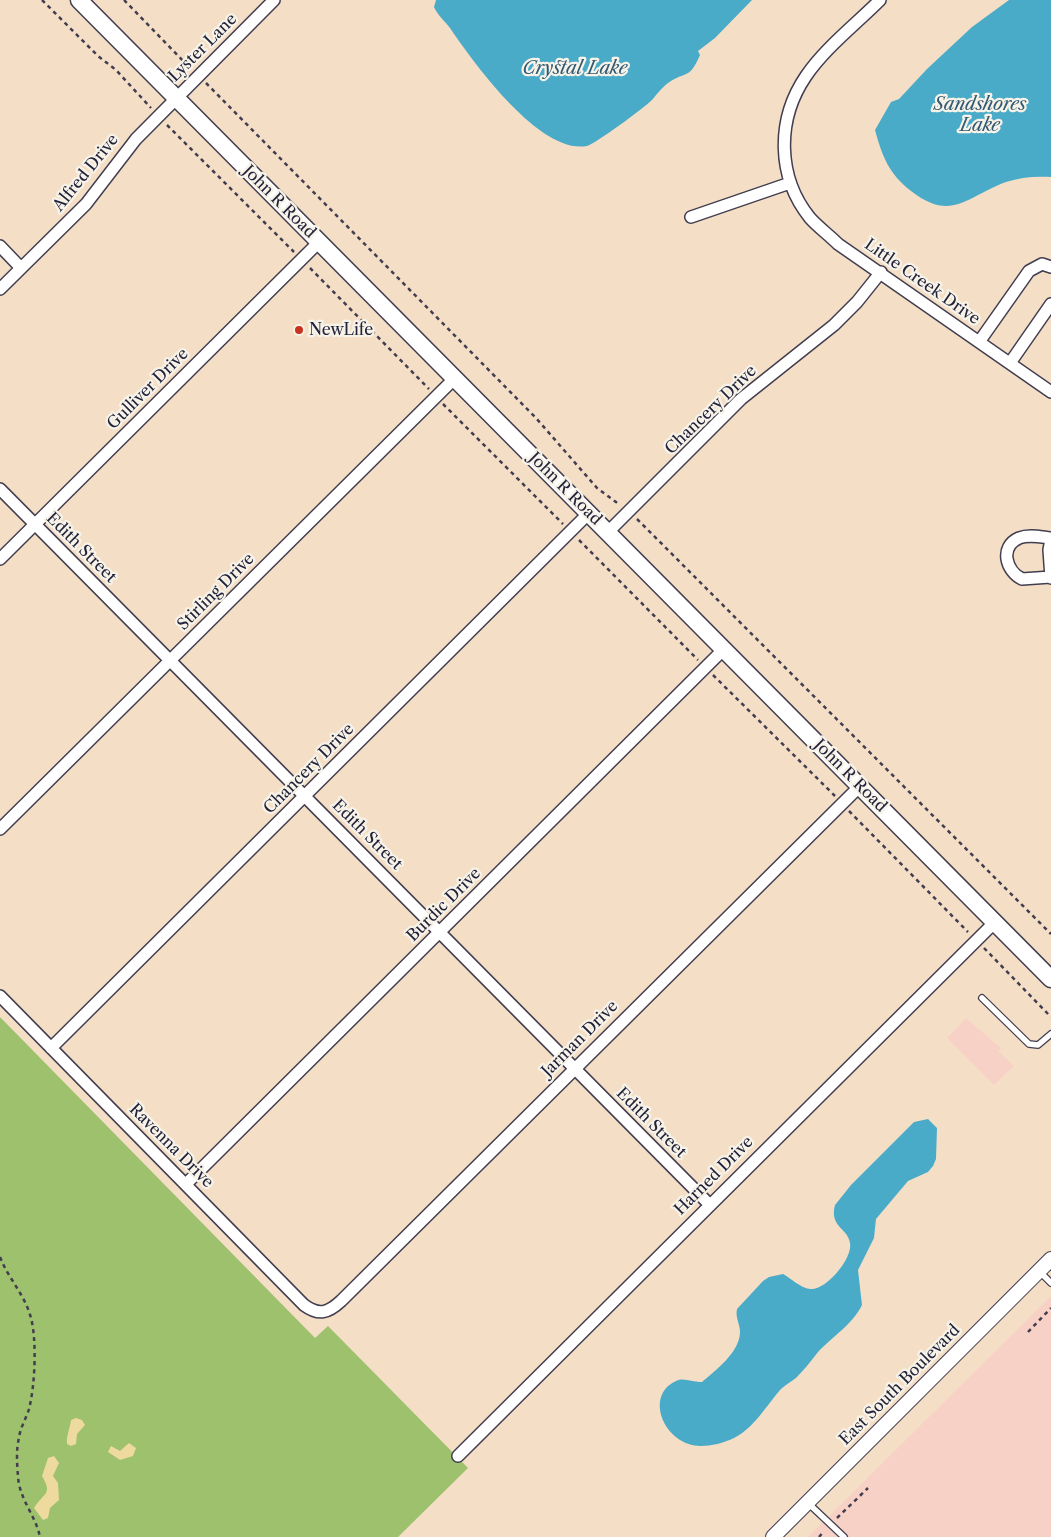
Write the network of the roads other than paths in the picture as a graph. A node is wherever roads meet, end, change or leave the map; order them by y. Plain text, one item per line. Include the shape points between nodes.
1 (79, 0) edge
2 (274, 0) edge
3 (880, 0) edge
4 (176, 98) junction
5 (790, 183) junction
6 (690, 217) dead end
7 (319, 242) junction
8 (0, 246) edge
9 (1051, 267) edge
10 (21, 268) junction
11 (881, 272) junction
12 (0, 289) edge
13 (1051, 304) edge
14 (979, 342) junction
15 (1010, 363) junction
16 (455, 378) junction
17 (1051, 392) edge
18 (0, 489) edge
19 (589, 513) junction
20 (35, 524) junction
21 (608, 532) junction
22 (1051, 538) edge
23 (0, 559) edge
24 (1051, 578) edge
25 (724, 649) junction
26 (169, 660) junction
27 (860, 786) junction
28 (305, 796) junction
29 (0, 829) edge
30 (995, 922) junction
31 (440, 932) junction
32 (1051, 978) edge
33 (0, 996) edge
34 (982, 998) dead end
35 (1051, 1034) edge
36 (51, 1048) junction
37 (574, 1068) junction
38 (186, 1184) junction
39 (709, 1204) junction
40 (1051, 1259) edge
41 (1039, 1271) junction
42 (1051, 1283) edge
43 (322, 1313) joint
44 (458, 1456) dead end
45 (808, 1503) junction
46 (774, 1537) edge
47 (844, 1537) edge

1 - 4 main road, John R Road
2 - 4 street, Lyster Lane
3 - 5 street via 814,66 796,93 785,126 784,148
4 - 7 main road, John R Road
4 - 10 street, Alfred Drive via 130,145 86,204
5 - 6 street
5 - 11 street, Little Creek Drive via 812,220 838,244
7 - 16 main road, John R Road
7 - 20 street, Gulliver Drive
8 - 10 street
9 - 14 street via 1042,264 1029,271
10 - 12 street, Alfred Drive
11 - 14 street, Little Creek Drive
11 - 21 street, Chancery Drive via 834,325 741,400
13 - 15 street
14 - 15 street, Little Creek Drive
15 - 17 street, Little Creek Drive
16 - 19 main road, John R Road
16 - 26 street, Stirling Drive
18 - 20 street, Edith Street
19 - 21 main road, John R Road
19 - 28 street, Chancery Drive
20 - 23 street, Gulliver Drive
20 - 26 street, Edith Street
21 - 25 main road, John R Road
22 - 24 street
22 - 24 street via 1025,536 1017,539 1006,558 1009,569 1022,579
25 - 27 main road, John R Road
25 - 31 street, Burdic Drive
26 - 28 street, Edith Street
26 - 29 street, Stirling Drive
27 - 30 main road, John R Road
27 - 37 street, Jarman Drive
28 - 31 street, Edith Street
28 - 36 street, Chancery Drive
30 - 32 main road, John R Road
30 - 39 street, Harned Drive
31 - 37 street, Edith Street
31 - 38 street, Burdic Drive
33 - 36 street, Ravenna Drive
34 - 35 lane via 1030,1044 1038,1045
36 - 38 street, Ravenna Drive
37 - 39 street, Edith Street
37 - 43 street, Jarman Drive via 336,1305
38 - 43 street, Ravenna Drive via 304,1304
39 - 44 street, Harned Drive
40 - 41 street, East South Boulevard
41 - 42 lane
41 - 45 street, East South Boulevard
45 - 46 street, East South Boulevard
45 - 47 lane

